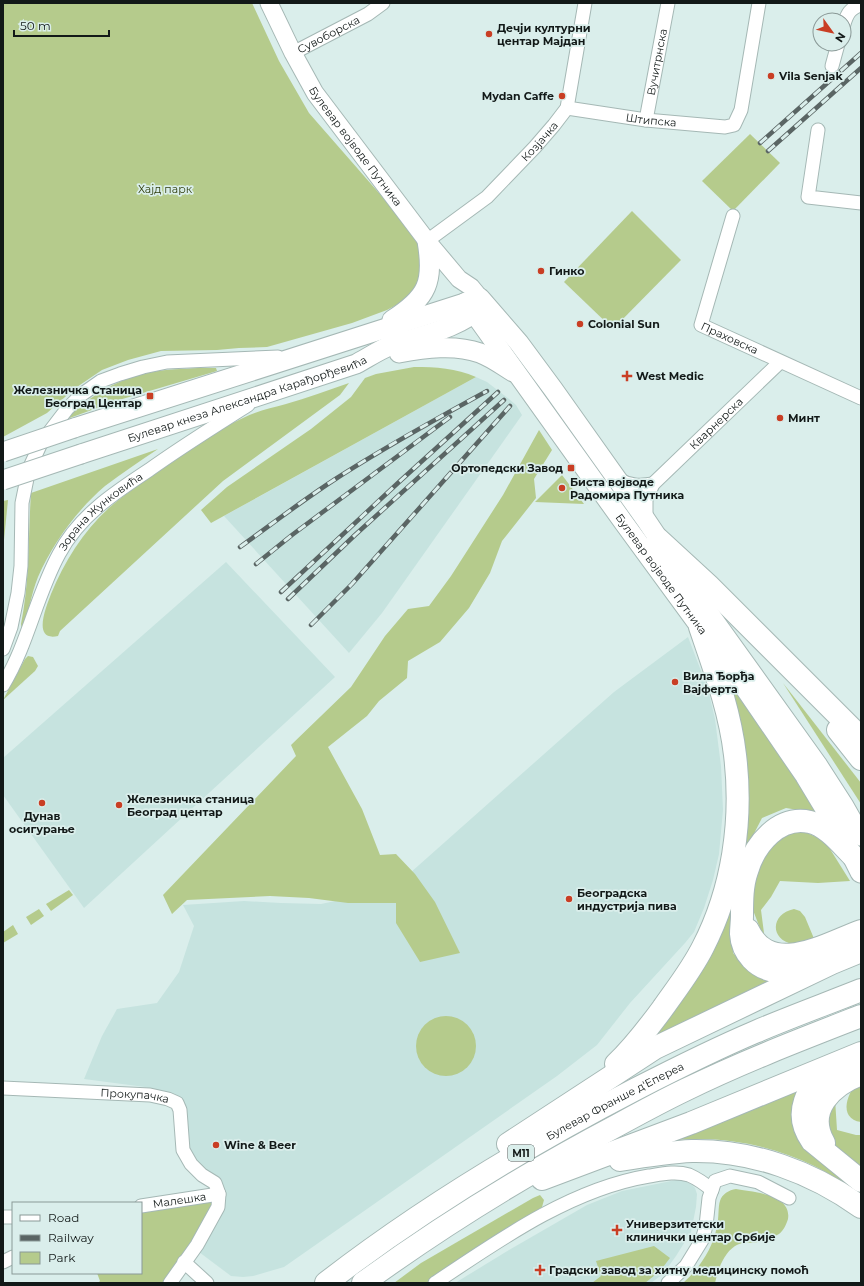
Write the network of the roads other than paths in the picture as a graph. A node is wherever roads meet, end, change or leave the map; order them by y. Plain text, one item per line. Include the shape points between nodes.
1 (269, 3) edge
2 (383, 3) edge
3 (585, 3) edge
4 (668, 3) edge
5 (759, 3) edge
6 (861, 5) edge
7 (848, 12) edge
8 (836, 52) edge
9 (293, 53) junction
10 (832, 66) dead end
11 (567, 108) junction
12 (646, 120) junction
13 (818, 130) dead end
14 (861, 203) edge
15 (733, 216) dead end
16 (427, 241) junction
17 (476, 305) junction
18 (376, 330) junction
19 (300, 356) junction
20 (780, 362) junction
21 (356, 364) junction
22 (519, 375) junction
23 (265, 394) junction
24 (861, 398) edge
25 (3, 452) edge
26 (616, 478) junction
27 (3, 480) edge
28 (653, 484) junction
29 (646, 520) junction
30 (658, 538) junction
31 (700, 626) junction
32 (3, 649) edge
33 (789, 668) junction
34 (3, 685) edge
35 (861, 738) edge
36 (861, 759) edge
37 (861, 836) edge
38 (857, 864) edge
39 (861, 931) edge
40 (861, 951) edge
41 (824, 956) junction
42 (861, 990) edge
43 (853, 1019) edge
44 (861, 1053) edge
45 (839, 1061) junction
46 (861, 1074) edge
47 (3, 1088) edge
48 (582, 1096) junction
49 (831, 1155) junction
50 (575, 1167) junction
51 (861, 1181) edge
52 (712, 1190) junction
53 (219, 1194) junction
54 (789, 1198) dead end
55 (487, 1200) junction
56 (142, 1206) edge
57 (861, 1207) edge
58 (371, 1248) junction
59 (12, 1258) edge
60 (3, 1262) edge
61 (184, 1262) junction
62 (174, 1281) edge
63 (207, 1283) edge
64 (326, 1283) edge
65 (363, 1283) edge
66 (435, 1283) edge
67 (668, 1283) edge

1 - 9 street, Булевар војводе Путника
2 - 9 street, Сувоборска via 368,14
3 - 11 street, Козјачка
4 - 12 street, Вучитрнска
5 - 12 street, Штипска via 741,110 734,125 725,127
6 - 7 street
8 - 10 street
9 - 16 street, Булевар војводе Путника via 316,93
11 - 12 street, Штипска
11 - 16 street, Козјачка via 535,147 487,197
13 - 14 street via 808,197
15 - 20 street, Праховска via 701,326
16 - 17 street, Булевар војводе Путника via 459,279 471,287
16 - 18 main road via 430,271 426,287 412,306
17 - 18 main road, Булевар кнеза Александра Карађорђевића
17 - 21 main road, Булевар кнеза Александра Карађорђевића via 452,325 387,347
17 - 22 main road, Булевар војводе Путника
17 - 26 main road, Булевар војводе Путника via 528,354
18 - 19 main road, Булевар кнеза Александра Карађорђевића
19 - 25 main road, Булевар кнеза Александра Карађорђевића, bridge
19 - 32 street via 167,362 101,381 81,395 41,442 29,470 22,503 18,593 11,627
20 - 24 street, Праховска
20 - 28 street, Кварнерска
21 - 22 main road via 416,350 467,349 484,355
21 - 23 main road, Булевар кнеза Александра Карађорђевића
22 - 31 main road, Булевар војводе Путника
23 - 27 main road, Булевар кнеза Александра Карађорђевића, bridge
23 - 34 street, Зорана Жунковића via 153,467 107,499 84,519 65,543 50,572 24,643
26 - 28 street via 625,484 635,486
26 - 29 main road, Булевар војводе Путника
28 - 29 street, Кварнерска via 646,500
29 - 30 main road, Булевар војводе Путника
30 - 33 highway
30 - 37 main road, Булевар војводе Путника via 817,764
31 - 38 main road, Булевар војводе Путника via 805,776
31 - 48 highway via 719,684 735,755 737,828 728,876 721,902 703,946 678,988 624,1055
33 - 35 highway
33 - 36 highway
38 - 41 highway via 822,828 812,822 800,821 780,826 770,832 761,843 747,870 742,915 746,928 756,944 770,953 780,955
39 - 41 highway
40 - 41 highway
41 - 48 highway via 655,1048
42 - 58 highway, Булевар Франше д'Епереа / M11 via 738,1039 574,1121 491,1170
43 - 55 highway, Булевар Франше д'Епереа / M11 via 793,1042 685,1090 541,1167
44 - 45 highway
45 - 49 highway via 814,1084 804,1102 803,1113 809,1136
45 - 50 highway via 691,1123
46 - 49 highway via 835,1088 821,1105 818,1114 819,1131
47 - 53 street, Прокупачка via 150,1095 177,1103 180,1110 183,1150 191,1164 215,1183
48 - 58 highway via 431,1197
49 - 51 highway
50 - 55 highway
50 - 57 highway via 661,1153 694,1151 749,1157 799,1172 830,1187
52 - 54 street via 715,1181 730,1176 758,1182
52 - 66 street via 702,1181 688,1175 670,1173 632,1180 599,1190 532,1222
52 - 67 street via 702,1240 686,1266
53 - 56 street, Малешка
53 - 61 street via 218,1207 197,1245
55 - 65 highway, Булевар Франше д'Епереа / M11 via 442,1227
58 - 64 highway, Булевар Франше д'Епереа / M11
59 - 60 street
61 - 62 street
61 - 63 street

